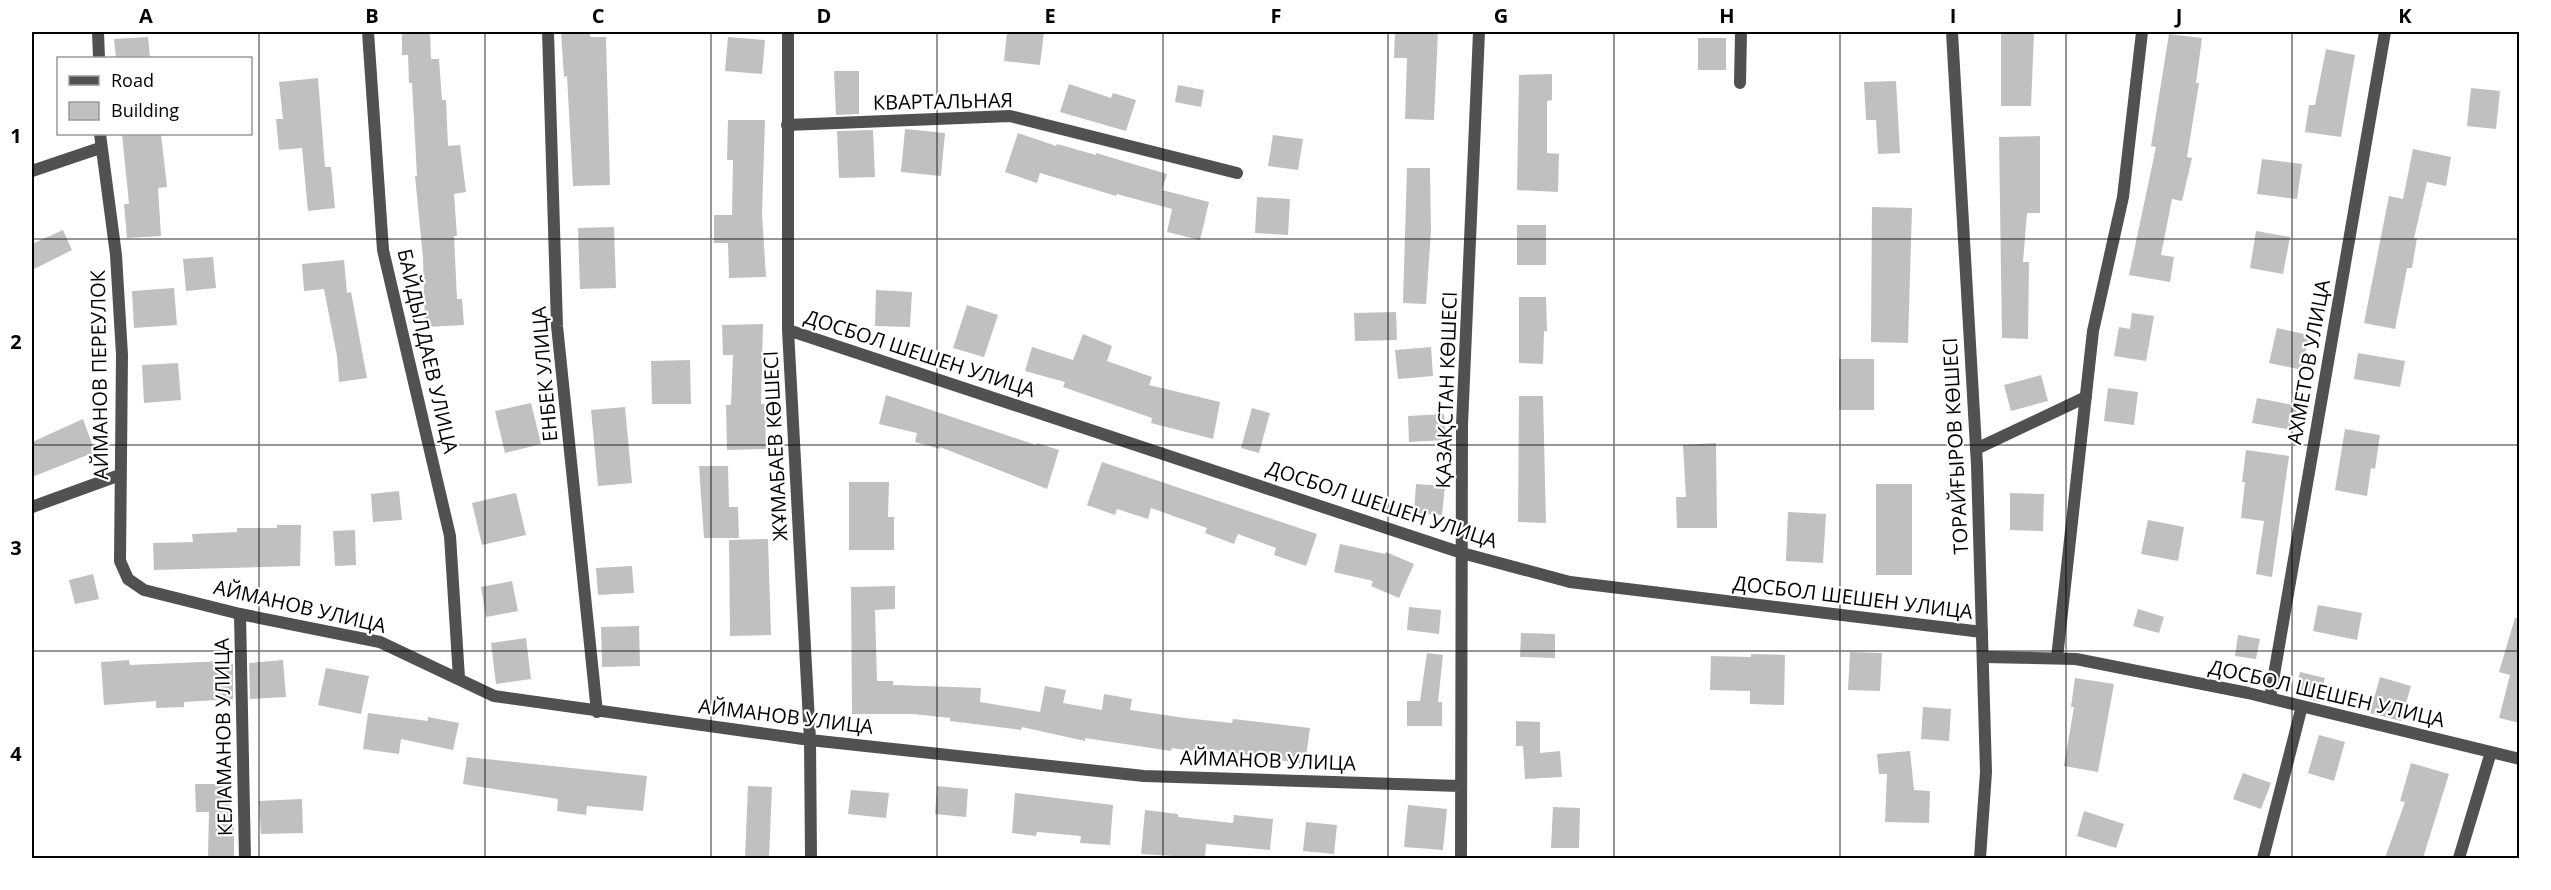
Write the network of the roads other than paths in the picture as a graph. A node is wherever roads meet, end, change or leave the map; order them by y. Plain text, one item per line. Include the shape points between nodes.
1 (98, 32) edge
2 (368, 32) edge
3 (548, 32) edge
4 (788, 32) edge
5 (1479, 32) edge
6 (1741, 32) edge
7 (1952, 32) edge
8 (2142, 32) edge
9 (2385, 32) edge
10 (99, 57) edge
11 (1740, 83) dead end
12 (788, 125) junction
13 (100, 135) edge
14 (100, 148) junction
15 (32, 171) edge
16 (1236, 173) dead end
17 (788, 330) junction
18 (2086, 397) junction
19 (1976, 449) junction
20 (120, 475) junction
21 (32, 507) edge
22 (1462, 553) junction
23 (128, 579) joint
24 (240, 614) junction
25 (1982, 632) junction
26 (1983, 657) junction
27 (2057, 658) junction
28 (459, 678) junction
29 (2270, 698) junction
30 (2302, 706) junction
31 (597, 712) junction
32 (810, 740) junction
33 (2491, 752) junction
34 (2520, 759) edge
35 (1460, 786) junction
36 (244, 858) edge
37 (811, 858) edge
38 (1461, 858) edge
39 (1980, 858) edge
40 (2263, 858) edge
41 (2459, 858) edge

1 - 10 street
2 - 28 street, БАЙДЫЛДАЕВ УЛИЦА via 383,250 450,536
3 - 31 street, ЕНБЕК УЛИЦА via 557,326
4 - 12 street, ЖҰМАБАЕВ КӨШЕСІ
5 - 22 street, ҚАЗАҚСТАН КӨШЕСІ via 1462,426
6 - 11 street
7 - 19 street, ТОРАЙҒЫРОВ КӨШЕСІ
8 - 18 street via 2123,198 2093,331
9 - 29 street, АХМЕТОВ УЛИЦА
12 - 16 street, КВАРТАЛЬНАЯ via 1010,116
12 - 17 street, ЖҰМАБАЕВ КӨШЕСІ
13 - 14 street, АЙМАНОВ ПЕРЕУЛОК
14 - 15 street
14 - 20 street, АЙМАНОВ ПЕРЕУЛОК via 116,255 121,333
17 - 22 street, ДОСБОЛ ШЕШЕН УЛИЦА
17 - 32 street, ЖҰМАБАЕВ КӨШЕСІ
18 - 19 street
18 - 27 street
19 - 25 street, ТОРАЙҒЫРОВ КӨШЕСІ
20 - 21 street
20 - 23 street, АЙМАНОВ ПЕРЕУЛОК via 120,561
22 - 25 street, ДОСБОЛ ШЕШЕН УЛИЦА via 1570,582
22 - 35 street, ҚАЗАҚСТАН КӨШЕСІ
23 - 24 street, АЙМАНОВ УЛИЦА via 144,590
24 - 28 street, АЙМАНОВ УЛИЦА via 380,642
24 - 36 street, КЕЛАМАНОВ УЛИЦА
25 - 26 street, ТОРАЙҒЫРОВ КӨШЕСІ
26 - 27 street, ДОСБОЛ ШЕШЕН УЛИЦА
26 - 39 street, ТОРАЙҒЫРОВ КӨШЕСІ via 1986,772
27 - 29 street, ДОСБОЛ ШЕШЕН УЛИЦА via 2076,658
28 - 31 street, АЙМАНОВ УЛИЦА via 494,696
29 - 30 street, ДОСБОЛ ШЕШЕН УЛИЦА
30 - 33 street, ДОСБОЛ ШЕШЕН УЛИЦА
30 - 40 street
31 - 32 street, АЙМАНОВ УЛИЦА
32 - 35 street, АЙМАНОВ УЛИЦА via 1143,776
32 - 37 street, ЖҰМАБАЕВ КӨШЕСІ
33 - 34 street, ДОСБОЛ ШЕШЕН УЛИЦА
33 - 41 street
35 - 38 street, ҚАЗАҚСТАН КӨШЕСІ

